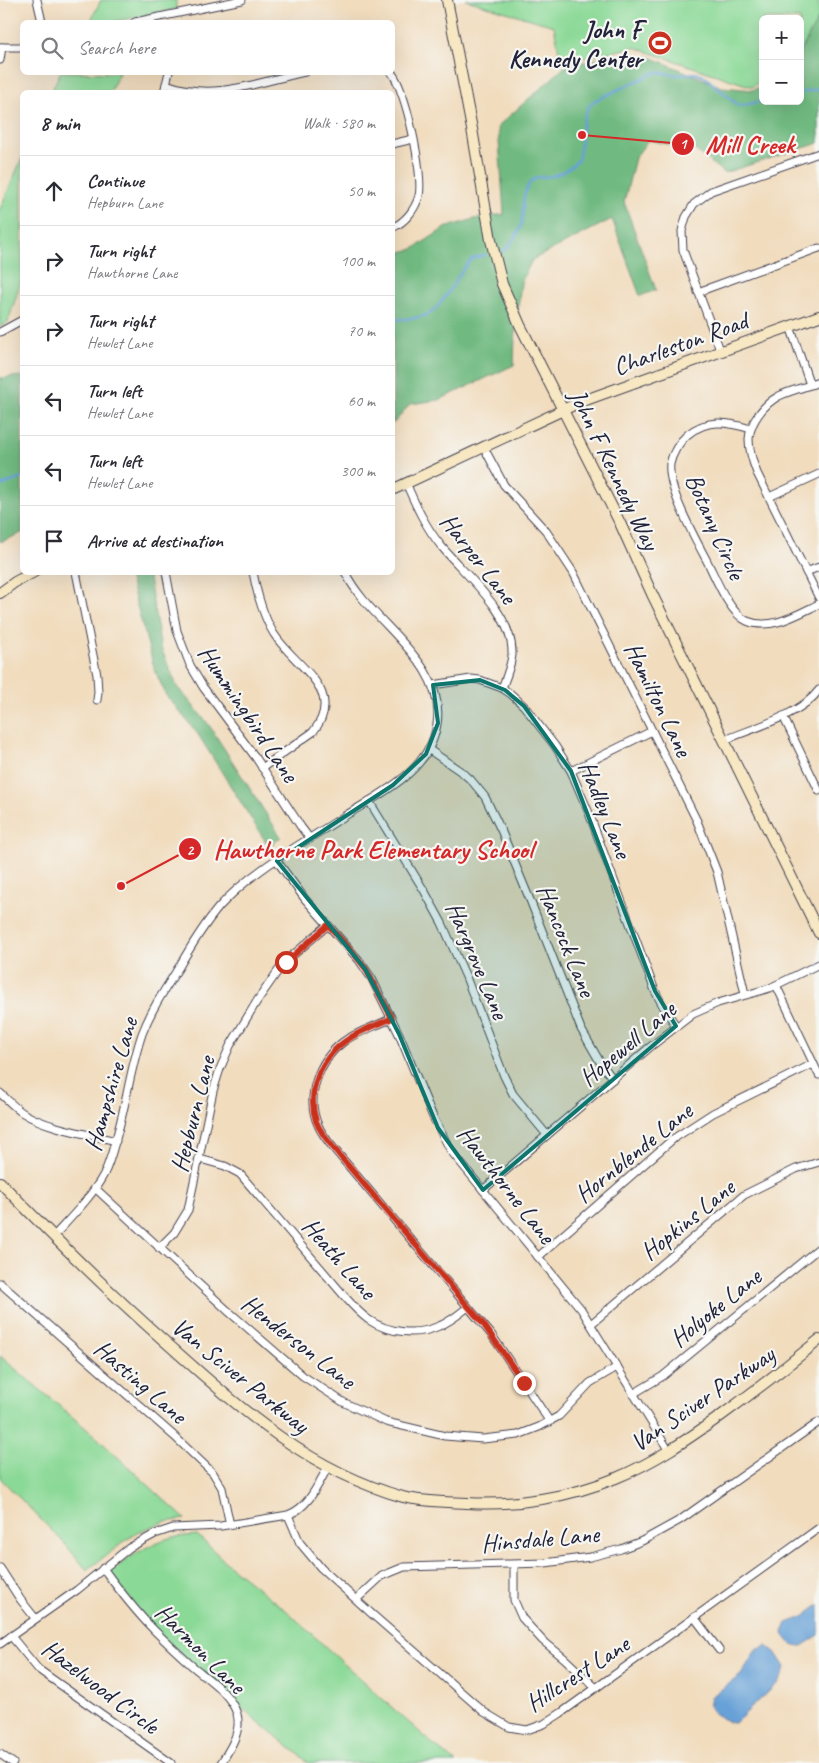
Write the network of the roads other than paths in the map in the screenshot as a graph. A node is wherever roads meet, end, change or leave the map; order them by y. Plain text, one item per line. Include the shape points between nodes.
1 (37, 0) edge
2 (242, 0) edge
3 (447, 0) edge
4 (169, 19) edge
5 (42, 20) edge
6 (1, 47) edge
7 (20, 47) edge
8 (0, 60) edge
9 (168, 75) edge
10 (293, 75) edge
11 (394, 75) edge
12 (166, 84) junction
13 (164, 90) edge
14 (184, 90) edge
15 (228, 90) edge
16 (413, 139) junction
17 (395, 143) edge
18 (819, 153) edge
19 (395, 226) edge
20 (819, 248) edge
21 (698, 292) junction
22 (819, 316) edge
23 (20, 321) edge
24 (790, 326) junction
25 (0, 332) edge
26 (720, 350) junction
27 (819, 382) edge
28 (810, 385) junction
29 (562, 409) junction
30 (752, 429) junction
31 (483, 446) junction
32 (819, 474) edge
33 (406, 483) junction
34 (395, 488) edge
35 (769, 497) junction
36 (819, 567) edge
37 (806, 572) junction
38 (28, 575) edge
39 (77, 575) edge
40 (167, 575) edge
41 (254, 575) edge
42 (347, 575) edge
43 (0, 592) edge
44 (819, 598) edge
45 (819, 604) edge
46 (433, 685) junction
47 (502, 688) junction
48 (819, 690) edge
49 (97, 700) dead end
50 (783, 716) junction
51 (652, 731) junction
52 (725, 740) junction
53 (428, 750) junction
54 (262, 768) junction
55 (571, 771) junction
56 (819, 791) edge
57 (369, 801) junction
58 (310, 839) junction
59 (277, 860) junction
60 (328, 925) junction
61 (819, 933) edge
62 (819, 964) edge
63 (776, 985) junction
64 (745, 994) junction
65 (392, 1018) junction
66 (676, 1026) junction
67 (814, 1064) junction
68 (819, 1075) edge
69 (613, 1079) junction
70 (0, 1093) edge
71 (547, 1135) junction
72 (116, 1140) junction
73 (200, 1159) junction
74 (819, 1162) edge
75 (0, 1182) edge
76 (95, 1188) junction
77 (483, 1190) junction
78 (53, 1237) junction
79 (159, 1248) junction
80 (819, 1248) edge
81 (538, 1257) junction
82 (0, 1283) edge
83 (468, 1307) junction
84 (591, 1324) junction
85 (819, 1340) edge
86 (617, 1367) junction
87 (633, 1394) junction
88 (550, 1422) junction
89 (819, 1422) edge
90 (669, 1451) junction
91 (328, 1468) junction
92 (288, 1515) junction
93 (230, 1525) junction
94 (819, 1528) edge
95 (514, 1565) junction
96 (0, 1568) edge
97 (103, 1568) junction
98 (357, 1599) junction
99 (36, 1618) junction
100 (694, 1618) junction
101 (11, 1636) junction
102 (0, 1644) edge
103 (719, 1650) dead end
104 (596, 1688) junction
105 (0, 1754) edge
106 (13, 1763) edge
107 (171, 1763) edge
108 (221, 1763) edge

1 - 5 street
2 - 4 street
3 - 29 street, John F Kennedy Way via 497,267 520,325
6 - 7 street
6 - 8 street
9 - 12 street
10 - 15 street
11 - 16 street via 404,97
12 - 13 street
12 - 14 street
16 - 17 street
16 - 19 street via 420,179 419,194 412,211
18 - 21 street via 717,188 694,204 684,224 682,244
20 - 21 street
21 - 26 street
22 - 24 street, Charleston Road
23 - 25 street
24 - 26 street, Charleston Road
24 - 28 street
26 - 29 street, Charleston Road
27 - 28 street
28 - 30 street via 769,403
29 - 31 street, Charleston Road
29 - 52 street, John F Kennedy Way
30 - 35 street via 749,439 752,462
30 - 45 street, Botany Circle via 719,422 701,426 685,437 670,463 679,503 727,600 739,616 747,621 766,624 784,620
31 - 33 street, Charleston Road
31 - 51 street, Hamilton Lane via 504,485 546,531 567,561
32 - 35 street
33 - 34 street, Charleston Road
33 - 47 street, Harper Lane via 432,533 483,593 505,626 512,658
35 - 37 street
36 - 37 street
37 - 44 street
38 - 43 street
39 - 49 street via 97,675
40 - 54 street, Hummingbird Lane via 176,631 187,659 203,687
41 - 54 street via 261,605 274,634 321,690 326,707 313,732
42 - 46 street, Hampshire Lane via 359,596 419,660
46 - 47 street, Hadley Lane via 471,679
46 - 53 street, Hampshire Lane via 438,723
47 - 55 street, Hadley Lane via 530,713
48 - 50 street via 809,701
50 - 52 street
50 - 56 street
51 - 55 street
51 - 64 street, Hamilton Lane via 714,862
52 - 61 street, John F Kennedy Way
53 - 57 street, Hampshire Lane via 402,778
53 - 69 street, Hancock Lane via 471,780 485,797 581,1029
54 - 58 street, Hummingbird Lane
55 - 66 street, Hadley Lane via 655,991
57 - 58 street, Hampshire Lane
57 - 71 street, Hargrove Lane via 439,918 513,1094
58 - 59 street, Hampshire Lane
59 - 60 street, Hawthorne Lane
59 - 72 street, Hampshire Lane via 223,902 161,995 139,1046
60 - 65 street, Hawthorne Lane via 366,969
60 - 73 street, Hepburn Lane via 278,971 230,1046 215,1085
62 - 63 street, Hopewell Lane
63 - 64 street, Hopewell Lane
63 - 67 street
64 - 66 street, Hopewell Lane via 705,1007
65 - 77 street, Hawthorne Lane via 438,1128 455,1156
65 - 83 street via 350,1037 329,1056 313,1092 317,1122 327,1139
66 - 69 street, Hopewell Lane
67 - 68 street
67 - 81 street, Hornblende Lane via 713,1114 678,1136
69 - 71 street, Hopewell Lane
70 - 72 street via 32,1118 83,1134
71 - 77 street, Hopewell Lane
72 - 76 street, Hampshire Lane
73 - 79 street, Hepburn Lane via 188,1210 174,1233
73 - 83 street, Heath Lane via 240,1174 346,1298 376,1324 412,1332 432,1329
74 - 84 street, Hopkins Lane via 796,1169 744,1195
75 - 78 street, Van Sciver Parkway
76 - 78 street, Hampshire Lane
76 - 79 street, Henderson Lane
77 - 81 street, Hawthorne Lane
78 - 91 street, Van Sciver Parkway via 139,1319 249,1415
79 - 88 street, Henderson Lane via 303,1376 364,1413 433,1434 483,1439 518,1435
80 - 87 street, Holyoke Lane via 663,1376
81 - 84 street, Hawthorne Lane
82 - 93 street, Hasting Lane via 213,1473 222,1488
83 - 88 street via 491,1334
84 - 86 street, Hawthorne Lane
85 - 90 street, Van Sciver Parkway via 748,1396
86 - 87 street, Hawthorne Lane
86 - 88 street, Henderson Lane via 590,1383 568,1408
87 - 90 street, Hawthorne Lane
89 - 95 street, Hinsdale Lane via 680,1520 642,1541 590,1557
90 - 91 street, Van Sciver Parkway via 632,1471 583,1489 502,1503 404,1497
91 - 92 street, Hazelwood Circle via 306,1503
92 - 93 street, Hazelwood Circle
92 - 98 street, Hillcrest Lane via 306,1551
93 - 97 street, Hazelwood Circle via 162,1531 138,1543
94 - 100 street, Hillcrest Lane
95 - 98 street, Hinsdale Lane via 404,1567 382,1576
95 - 104 street via 514,1600 522,1618
96 - 99 street
97 - 99 street, Hazelwood Circle
97 - 108 street, Harmon Lane via 147,1623 233,1705 238,1724
98 - 104 street, Hillcrest Lane via 476,1706 509,1727 527,1730 544,1724
99 - 101 street, Hazelwood Circle
100 - 103 street
100 - 104 street, Hillcrest Lane
101 - 102 street, Hazelwood Circle
101 - 107 street, Hazelwood Circle via 38,1669
105 - 106 street

